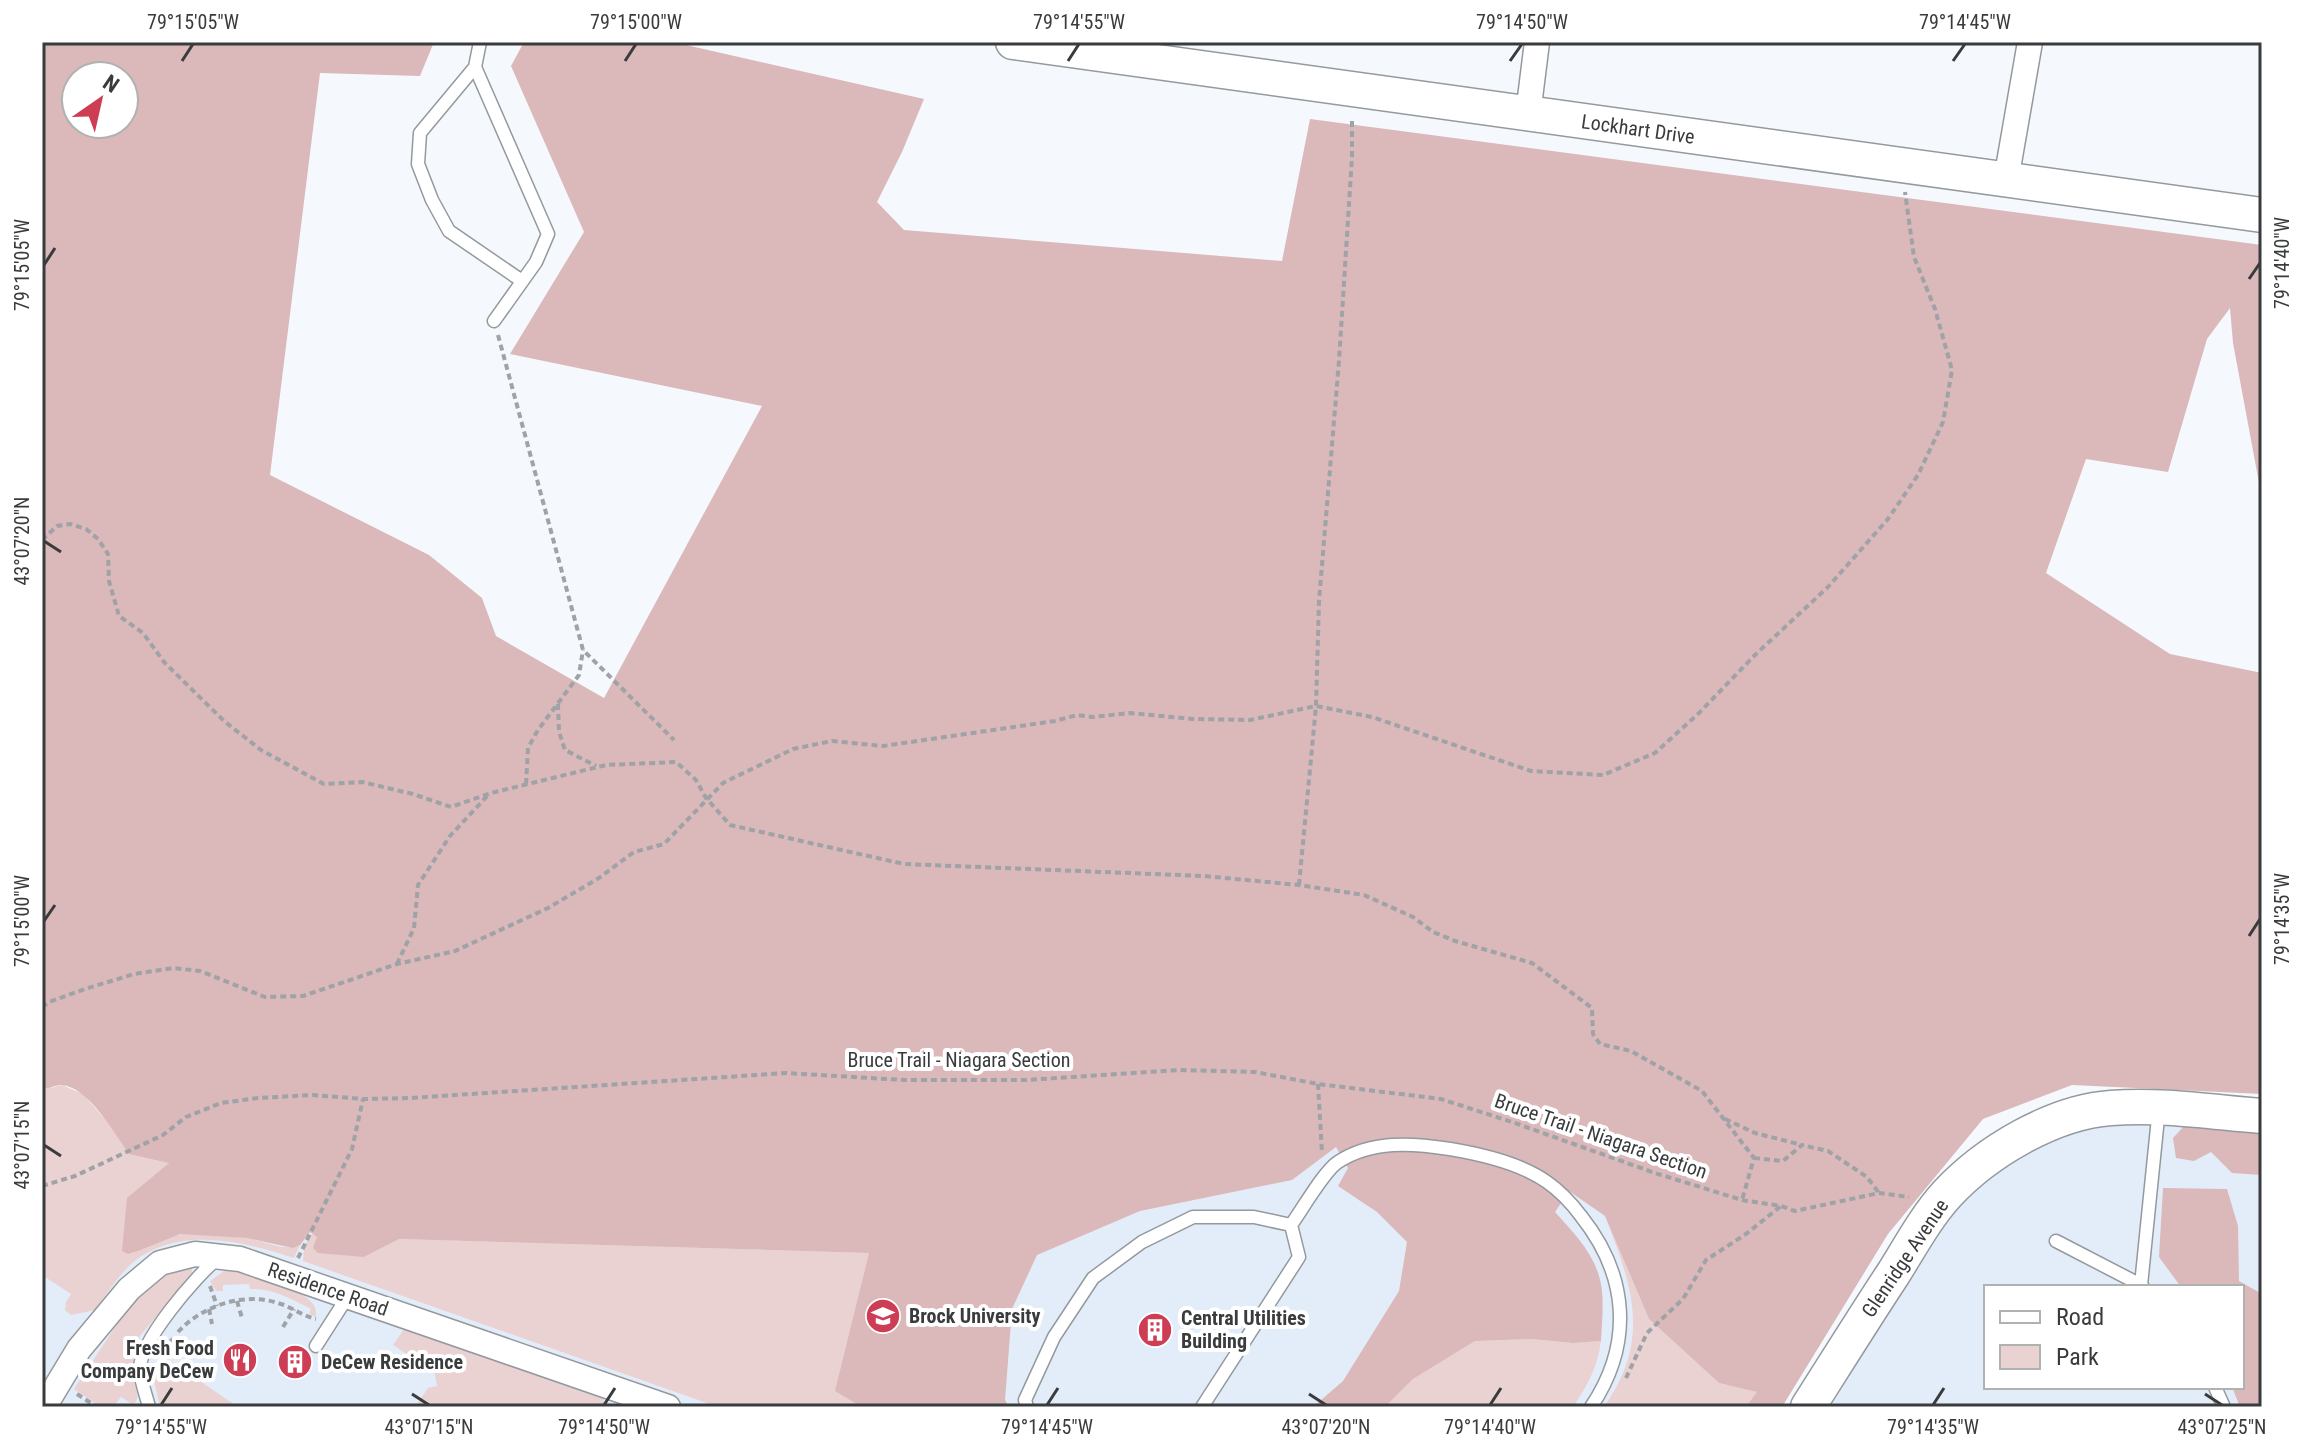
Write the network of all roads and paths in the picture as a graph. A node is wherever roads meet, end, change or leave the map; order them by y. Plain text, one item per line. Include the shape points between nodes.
1 (480, 42) edge
2 (1013, 42) edge
3 (1537, 42) edge
4 (2030, 42) edge
5 (1051, 44) edge
6 (475, 67) junction
7 (1352, 89) junction
8 (1528, 114) junction
9 (1901, 166) junction
10 (2006, 180) junction
11 (2262, 215) edge
12 (522, 281) junction
13 (494, 321) joint
14 (42, 540) edge
15 (583, 650) junction
16 (558, 704) junction
17 (1316, 706) junction
18 (674, 740) dead end
19 (598, 767) junction
20 (526, 784) junction
21 (491, 793) junction
22 (706, 798) junction
23 (1299, 885) junction
24 (397, 964) junction
25 (42, 1007) edge
26 (1318, 1084) junction
27 (363, 1099) junction
28 (2159, 1108) junction
29 (2262, 1116) edge
30 (1722, 1117) junction
31 (1802, 1145) junction
32 (1754, 1158) junction
33 (1324, 1179) junction
34 (42, 1186) edge
35 (1879, 1193) junction
36 (1923, 1198) dead end
37 (1742, 1200) junction
38 (1781, 1206) junction
39 (1291, 1225) junction
40 (2056, 1241) dead end
41 (220, 1257) junction
42 (289, 1276) junction
43 (2140, 1285) edge
44 (2142, 1285) edge
45 (214, 1295) dead end
46 (348, 1296) junction
47 (237, 1301) junction
48 (217, 1306) junction
49 (209, 1309) junction
50 (294, 1309) junction
51 (242, 1318) dead end
52 (316, 1320) dead end
53 (212, 1324) dead end
54 (283, 1327) dead end
55 (170, 1339) junction
56 (316, 1346) dead end
57 (179, 1347) dead end
58 (165, 1348) dead end
59 (73, 1391) dead end
60 (1599, 1395) junction
61 (617, 1398) edge
62 (44, 1407) edge
63 (97, 1407) edge
64 (149, 1407) edge
65 (668, 1407) edge
66 (1027, 1407) edge
67 (1202, 1407) edge
68 (1591, 1407) edge
69 (1808, 1407) edge

1 - 6 lane
2 - 5 street, Lockhart Drive
3 - 8 street
4 - 10 street
5 - 7 street, Lockhart Drive
6 - 12 lane via 548,234
6 - 12 lane via 420,133 418,164 449,231
7 - 8 street, Lockhart Drive
7 - 17 path
8 - 9 street, Lockhart Drive
9 - 10 street, Lockhart Drive
9 - 17 path via 1914,257 1952,370 1943,422 1918,475 1888,519 1828,587 1700,712 1655,753 1603,775 1531,771 1372,717
10 - 11 street, Lockhart Drive
12 - 13 lane
13 - 15 path
14 - 21 path via 57,526 70,524 98,539 108,554 119,616 143,633 164,662 224,721 287,765 324,784 362,782 451,807
15 - 16 path via 579,675
15 - 18 path
16 - 19 path via 565,750
16 - 20 path via 528,748
17 - 22 path via 1250,720 1077,715 883,746 832,741 793,749 723,783
17 - 23 path
19 - 20 path
19 - 22 path via 676,762
20 - 21 path
21 - 24 path via 450,836 418,885 414,928
22 - 23 path via 730,825 904,864
22 - 24 path via 664,844 634,852 548,908 455,951
23 - 30 path via 1364,895 1444,937 1532,963 1592,1008 1593,1034 1600,1044 1631,1051 1702,1091
24 - 25 path via 303,996 265,997 200,971 173,968 122,978
26 - 27 path, Bruce Trail - Niagara Section via 1255,1072 1179,1070 1026,1080 786,1073
26 - 33 path
26 - 37 path, Bruce Trail - Niagara Section via 1441,1099
27 - 34 path, Bruce Trail - Niagara Section via 313,1095 221,1103 75,1176
27 - 42 path via 352,1149
28 - 29 street, Glenridge Avenue
28 - 44 lane
28 - 69 street, Glenridge Avenue via 2108,1108 2053,1121 1973,1168 1918,1234
30 - 31 path via 1755,1133
30 - 32 path
31 - 32 path via 1783,1161
31 - 35 path via 1828,1151 1867,1177
32 - 37 path
33 - 39 lane
33 - 60 lane via 1335,1164 1362,1149 1415,1143 1522,1168 1547,1182 1595,1234 1617,1282 1621,1312 1616,1355
35 - 36 path, Bruce Trail - Niagara Section
35 - 38 path, Bruce Trail - Niagara Section via 1795,1211
37 - 38 path, Bruce Trail - Niagara Section
38 - 60 path via 1706,1260 1683,1299 1647,1333 1612,1403
39 - 66 lane via 1254,1217 1193,1217 1142,1242 1093,1278 1054,1337 1025,1400
39 - 67 lane via 1299,1257
40 - 43 lane
41 - 42 street, Residence Road
41 - 62 street, Residence Road via 195,1254 160,1263 129,1289 79,1349
41 - 64 lane via 204,1269 142,1353 140,1370
42 - 46 street, Residence Road
45 - 48 path
46 - 56 lane
46 - 61 street, Residence Road
47 - 48 path
47 - 50 path via 262,1299
47 - 51 path
48 - 49 path
49 - 53 path
49 - 55 path
50 - 52 path
50 - 54 path
55 - 57 path
55 - 58 path
59 - 63 path
60 - 68 lane
61 - 65 street, Residence Road

